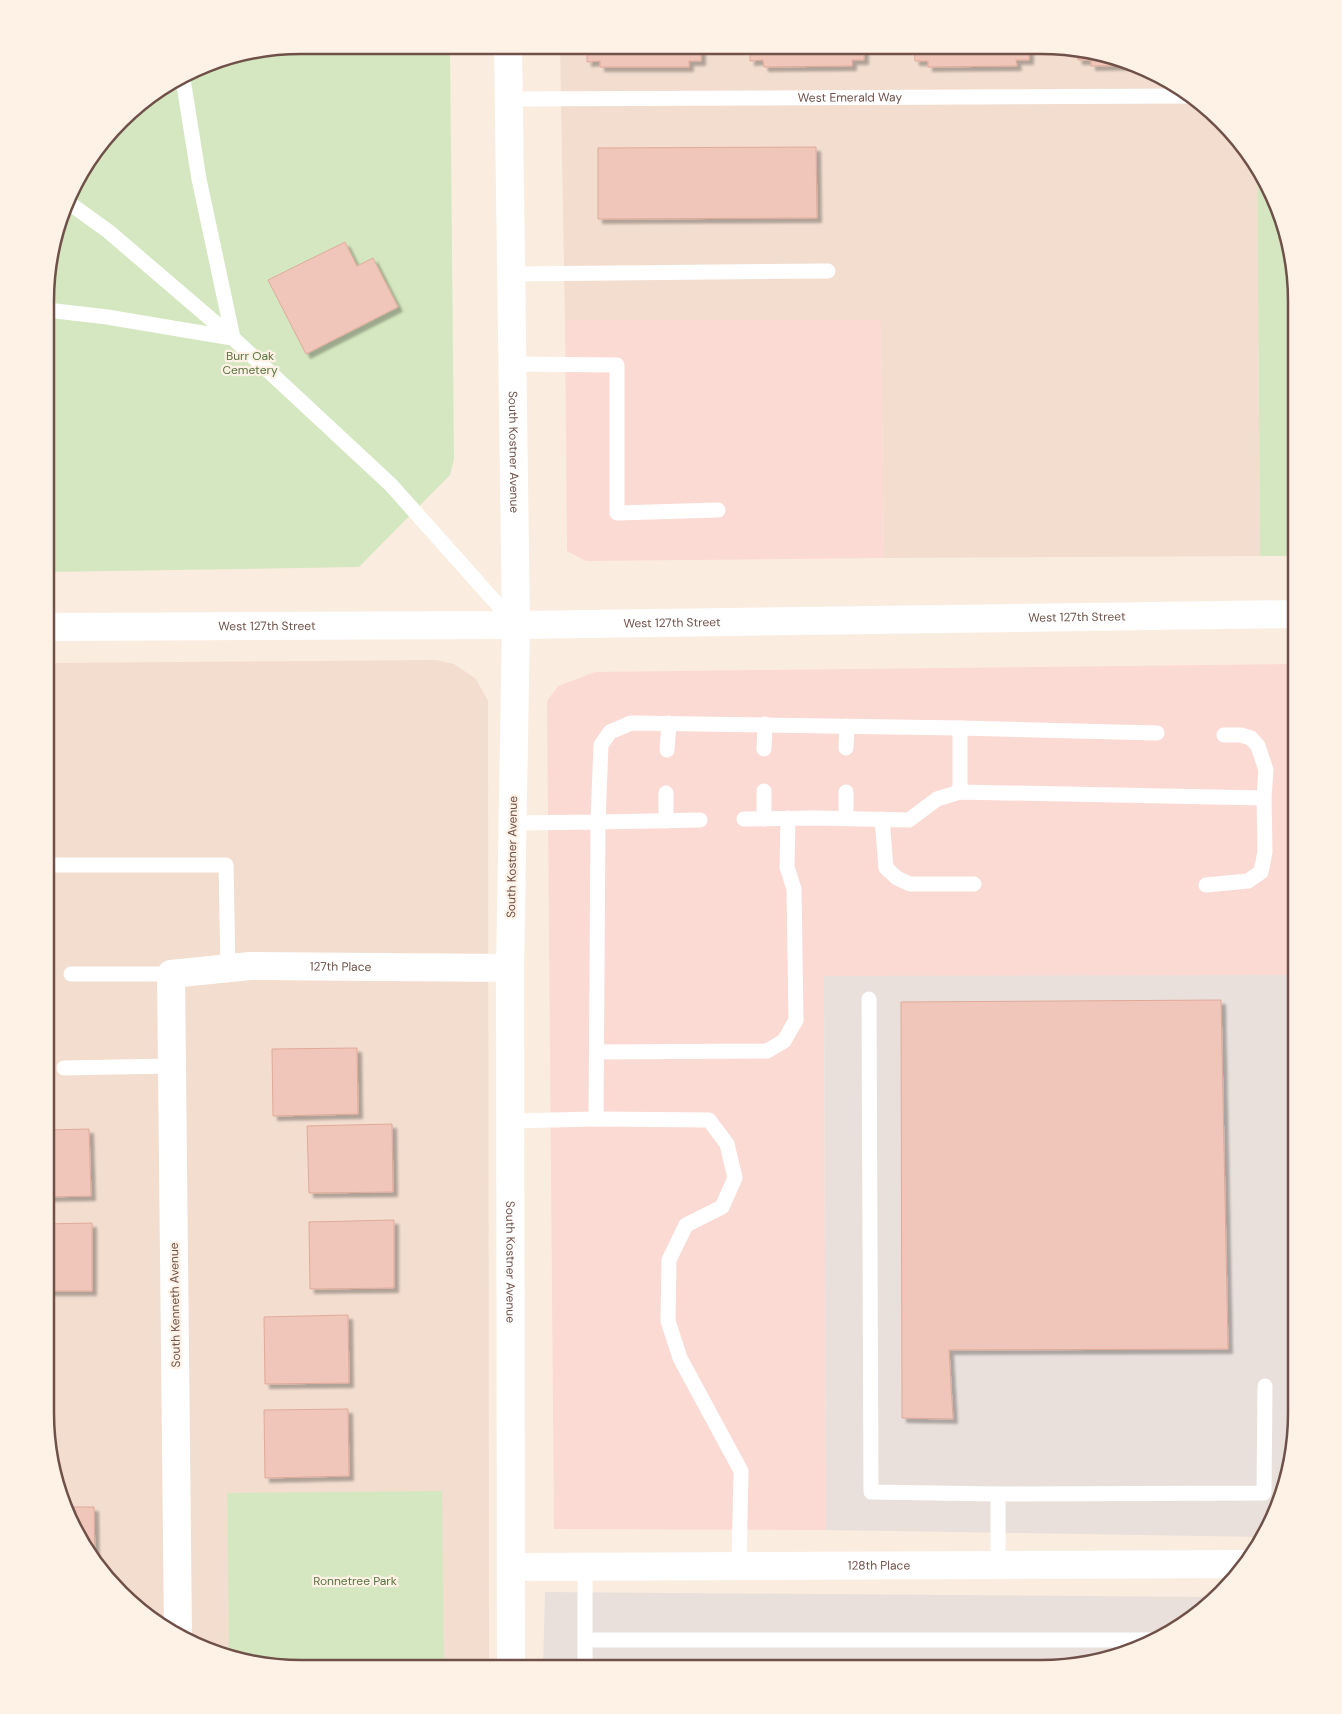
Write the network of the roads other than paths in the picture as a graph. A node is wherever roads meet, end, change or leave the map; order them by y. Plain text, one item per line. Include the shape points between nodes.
1 (508, 54) edge
2 (184, 83) edge
3 (1180, 96) edge
4 (508, 99) junction
5 (73, 206) edge
6 (828, 271) dead end
7 (511, 274) junction
8 (54, 311) edge
9 (233, 338) junction
10 (512, 364) junction
11 (718, 510) dead end
12 (1288, 614) edge
13 (516, 625) junction
14 (54, 627) edge
15 (669, 723) junction
16 (765, 724) junction
17 (848, 726) junction
18 (960, 728) junction
19 (1158, 734) dead end
20 (1224, 735) dead end
21 (764, 748) dead end
22 (846, 748) dead end
23 (667, 750) dead end
24 (764, 791) dead end
25 (846, 792) dead end
26 (960, 792) junction
27 (666, 793) dead end
28 (1264, 798) junction
29 (788, 818) junction
30 (846, 818) junction
31 (744, 819) dead end
32 (764, 819) junction
33 (882, 819) junction
34 (700, 820) dead end
35 (666, 821) junction
36 (598, 822) junction
37 (512, 823) junction
38 (54, 865) edge
39 (974, 884) dead end
40 (1206, 886) dead end
41 (228, 968) junction
42 (510, 968) junction
43 (71, 974) dead end
44 (172, 974) junction
45 (869, 999) dead end
46 (597, 1052) junction
47 (172, 1066) junction
48 (64, 1068) dead end
49 (596, 1119) junction
50 (510, 1121) junction
51 (1265, 1386) dead end
52 (998, 1494) junction
53 (1237, 1564) edge
54 (998, 1565) junction
55 (585, 1566) junction
56 (739, 1566) junction
57 (511, 1567) junction
58 (178, 1628) edge
59 (585, 1640) junction
60 (1138, 1640) edge
61 (511, 1660) edge
62 (586, 1660) edge

1 - 4 street, South Kostner Avenue
2 - 9 lane via 199,179
3 - 4 lane, West Emerald Way
4 - 7 street, South Kostner Avenue
5 - 9 lane via 108,231
6 - 7 lane
7 - 10 street, South Kostner Avenue
8 - 9 lane
9 - 13 lane via 391,484
10 - 11 lane via 617,365 617,513
10 - 13 street, South Kostner Avenue
12 - 13 street, West 127th Street
13 - 14 street, West 127th Street
13 - 37 street, South Kostner Avenue
15 - 16 lane
15 - 23 lane
15 - 36 lane via 631,723 610,732 601,745
16 - 17 lane
16 - 21 lane
17 - 18 lane
17 - 22 lane
18 - 19 lane
18 - 26 lane
20 - 28 lane via 1251,738 1258,746 1266,770
24 - 32 lane
25 - 30 lane
26 - 28 lane
26 - 33 lane via 937,799 909,820
27 - 35 lane
28 - 40 lane via 1265,852 1261,872 1248,881
29 - 30 lane
29 - 32 lane
29 - 46 lane via 787,867 794,889 796,1020 784,1041 767,1051
30 - 33 lane
31 - 32 lane
33 - 39 lane via 886,868 897,878 910,884
34 - 35 lane
35 - 36 lane
36 - 37 lane
36 - 46 lane
37 - 42 street, South Kostner Avenue
38 - 41 lane via 226,865
41 - 42 street, 127th Place
41 - 44 street, 127th Place
42 - 50 street, South Kostner Avenue
43 - 44 lane
44 - 47 street, South Kenneth Avenue
45 - 52 lane via 871,1492
46 - 49 lane
47 - 48 lane
47 - 58 street, South Kenneth Avenue
49 - 50 lane
49 - 56 lane via 709,1120 727,1144 735,1178 722,1207 686,1225 669,1260 668,1321 680,1358 741,1471
50 - 57 street, South Kostner Avenue
51 - 52 lane via 1264,1494
52 - 54 lane
53 - 54 street, 128th Place
54 - 56 street, 128th Place
55 - 56 street, 128th Place
55 - 57 street, 128th Place
55 - 59 lane
57 - 61 street, South Kostner Avenue
59 - 60 lane
59 - 62 lane

